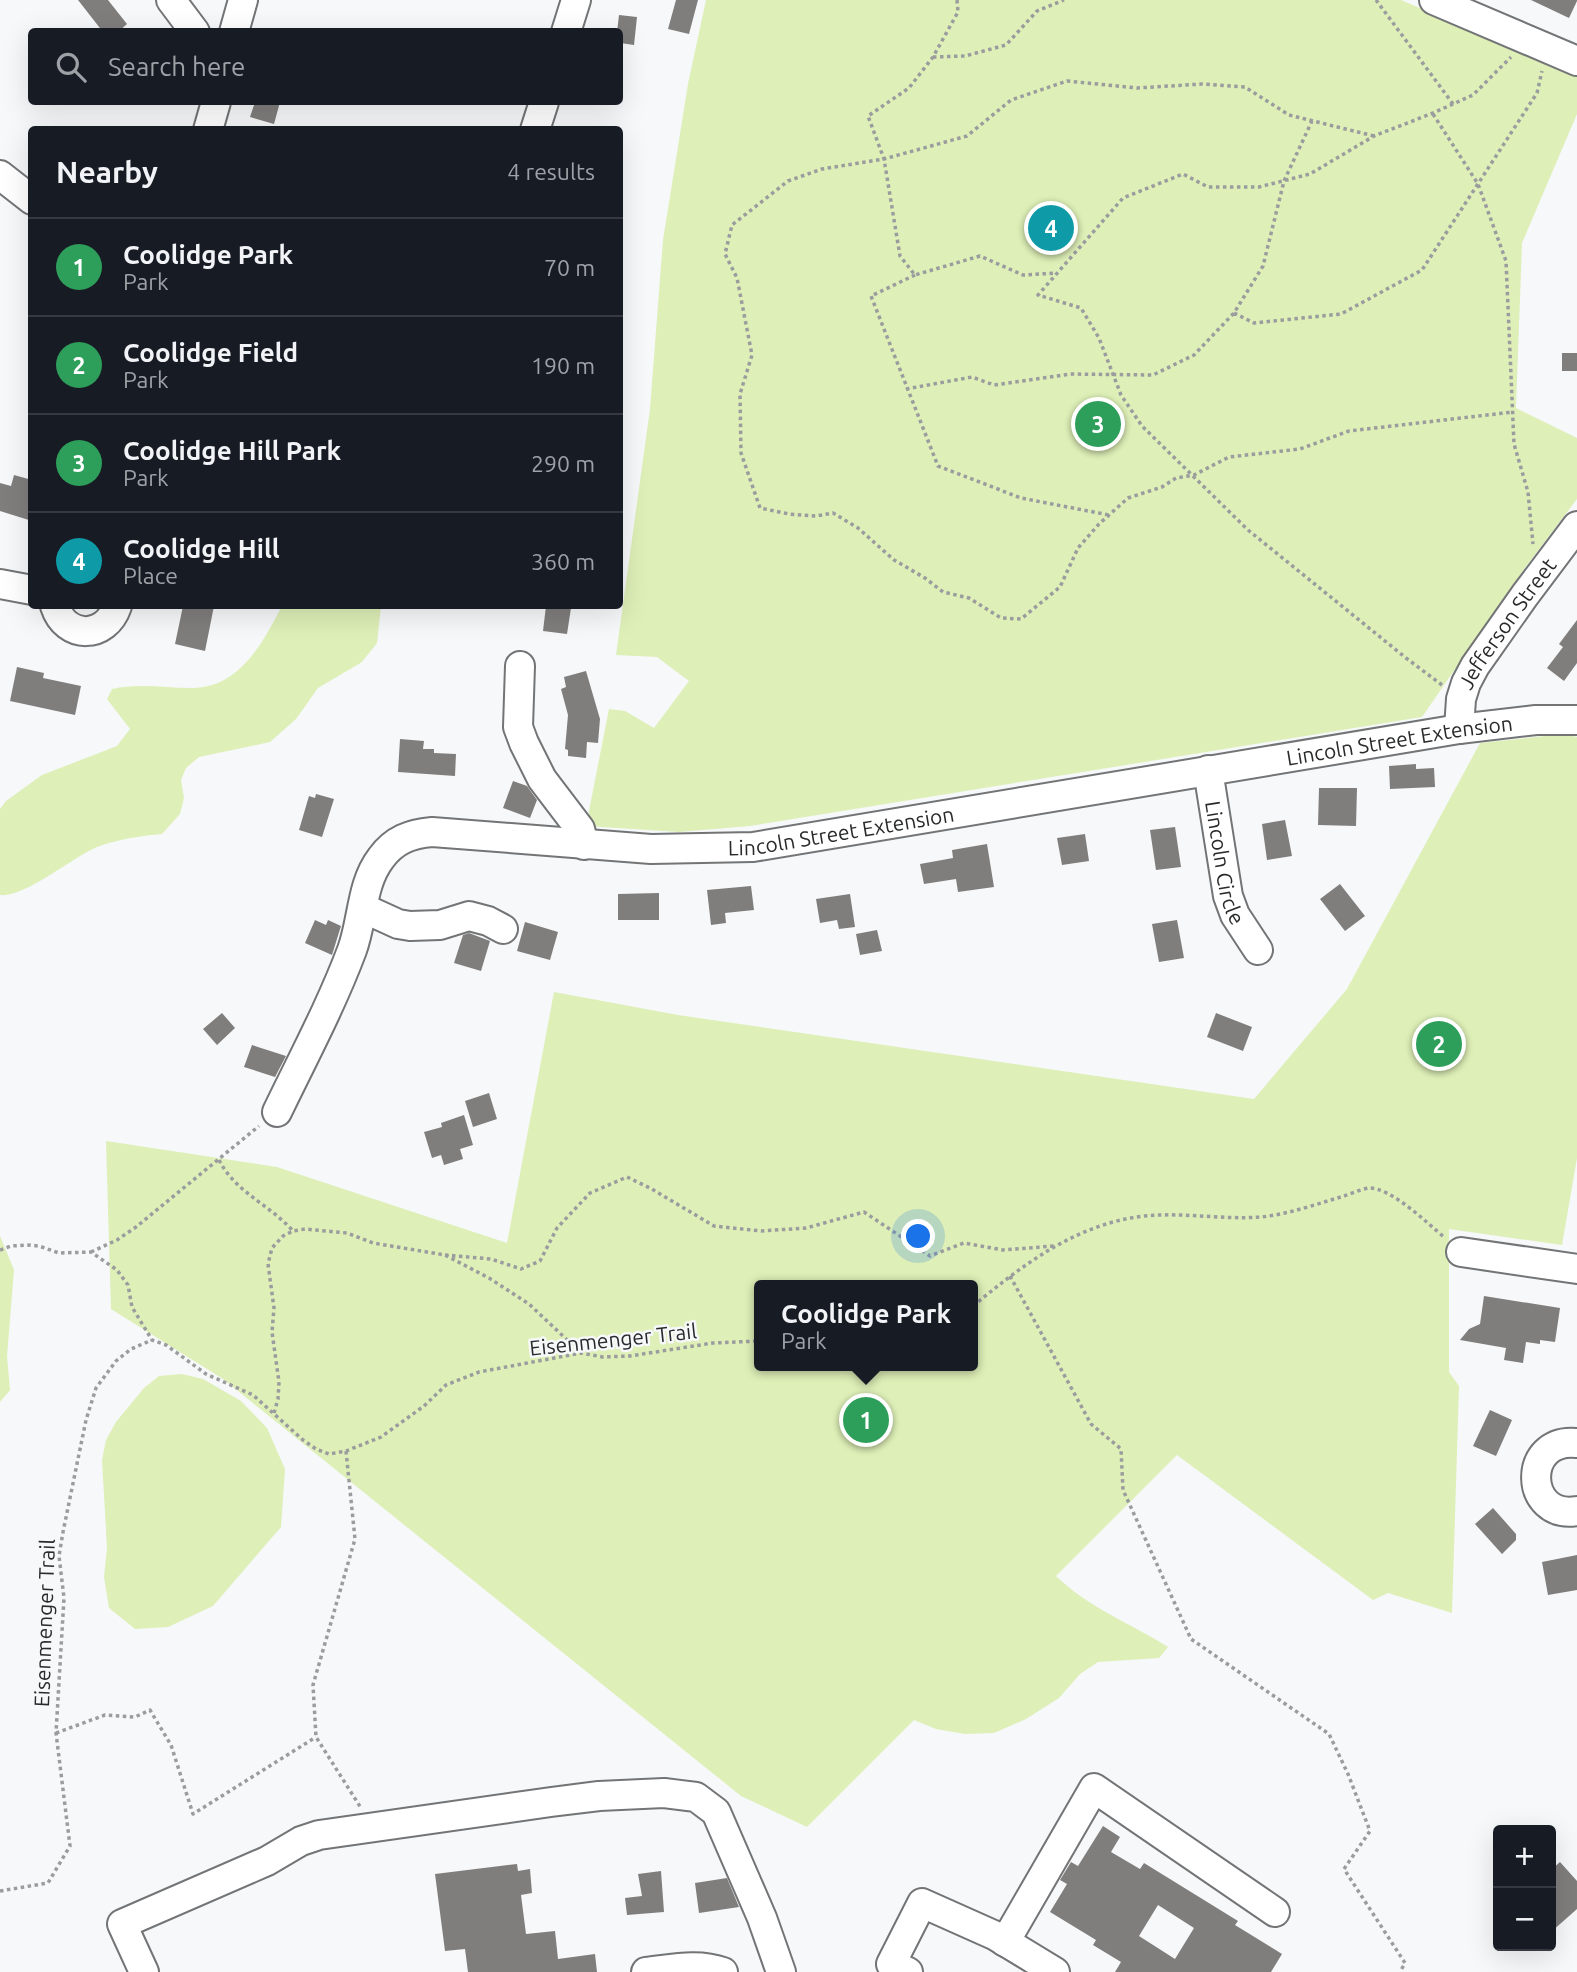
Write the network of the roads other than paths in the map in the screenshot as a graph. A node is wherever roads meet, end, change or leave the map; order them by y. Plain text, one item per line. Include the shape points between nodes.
1 (171, 0) edge
2 (243, 0) edge
3 (576, 0) edge
4 (1434, 0) edge
5 (192, 28) edge
6 (235, 28) edge
7 (567, 28) edge
8 (1577, 61) edge
9 (215, 105) edge
10 (543, 105) edge
11 (209, 126) edge
12 (536, 126) edge
13 (0, 175) edge
14 (28, 197) edge
15 (1577, 526) edge
16 (0, 584) edge
17 (28, 589) edge
18 (56, 609) edge
19 (116, 609) edge
20 (520, 666) dead end
21 (1577, 720) edge
22 (1459, 729) junction
23 (1208, 770) junction
24 (584, 845) junction
25 (363, 908) junction
26 (503, 929) dead end
27 (1258, 950) dead end
28 (277, 1112) road end
29 (1461, 1252) road end
30 (1577, 1269) edge
31 (1577, 1443) edge
32 (1577, 1511) edge
33 (1275, 1912) dead end
34 (1005, 1942) junction
35 (144, 1972) edge
36 (646, 1972) edge
37 (723, 1972) edge
38 (781, 1972) edge
39 (908, 1972) edge
40 (1055, 1972) edge

1 - 5 street
2 - 6 street
3 - 7 street
4 - 8 street
9 - 11 street
10 - 12 street
13 - 14 street
15 - 22 street, Jefferson Street via 1475,666 1461,699
16 - 17 street
18 - 19 street via 63,622 82,631 104,626
20 - 24 street via 518,727 542,779 580,829
21 - 22 street, Lincoln Street Extension
22 - 23 street, Lincoln Street Extension
23 - 24 street, Lincoln Street Extension via 777,844 677,850
23 - 27 street, Lincoln Circle via 1228,896
24 - 25 street, Lincoln Street Extension via 432,832 409,835 380,859 366,888
25 - 26 street via 410,926 440,925 469,916
25 - 28 street, Lincoln Street Extension via 338,983
29 - 30 street
31 - 32 street via 1551,1448 1540,1460 1535,1479 1551,1507
33 - 34 street via 1094,1788
34 - 39 street via 922,1903 891,1964
34 - 40 street
35 - 38 street via 122,1924 267,1861 301,1841 372,1826 599,1796 664,1793 696,1797 722,1822
36 - 37 street via 694,1966

